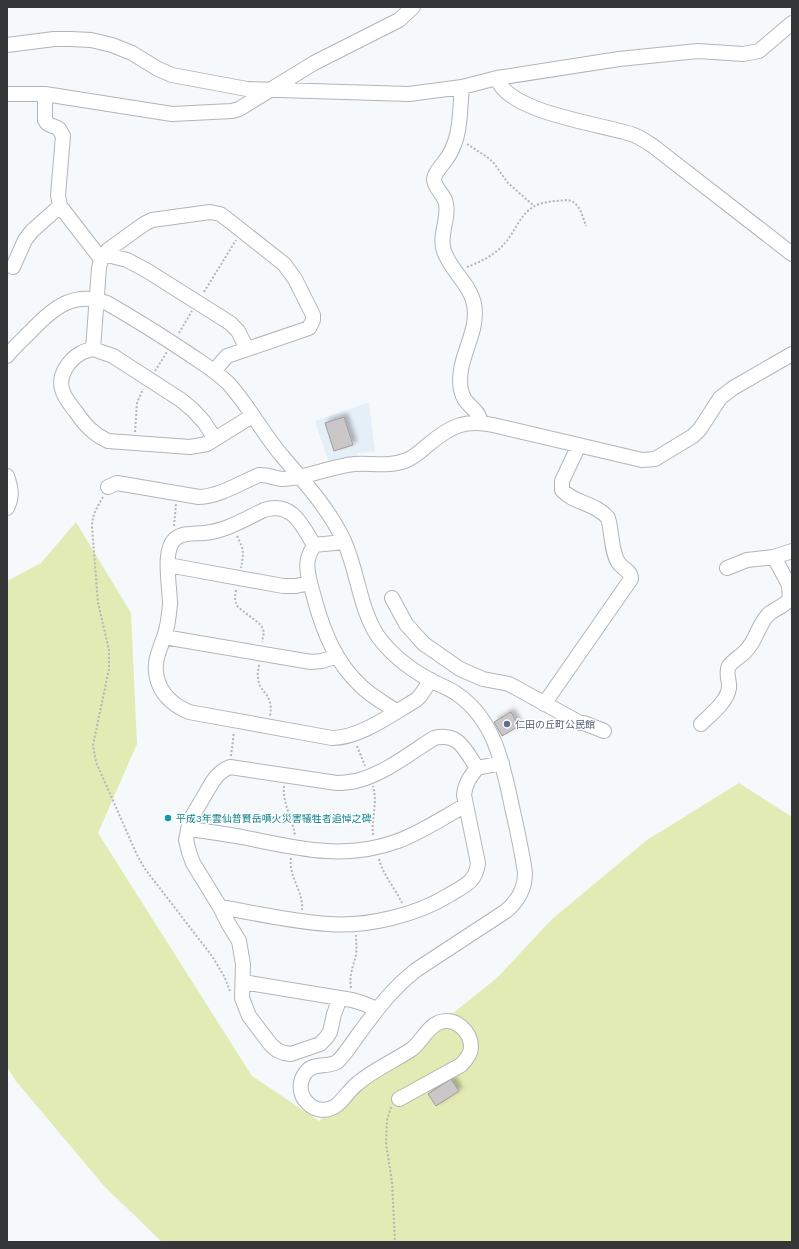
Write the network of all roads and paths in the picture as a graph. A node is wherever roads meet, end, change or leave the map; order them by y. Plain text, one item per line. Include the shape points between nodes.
1 (412, 7) edge
2 (792, 23) edge
3 (7, 45) edge
4 (497, 78) junction
5 (462, 88) junction
6 (268, 91) junction
7 (7, 94) edge
8 (45, 94) junction
9 (456, 138) junction
10 (60, 206) junction
11 (534, 206) junction
12 (586, 226) dead end
13 (792, 254) edge
14 (103, 256) junction
15 (13, 267) dead end
16 (456, 271) junction
17 (97, 299) junction
18 (93, 349) junction
19 (248, 349) junction
20 (792, 354) edge
21 (7, 356) edge
22 (214, 371) junction
23 (252, 416) junction
24 (481, 423) junction
25 (215, 439) junction
26 (579, 445) junction
27 (7, 476) edge
28 (300, 476) junction
29 (108, 487) joint
30 (178, 493) junction
31 (7, 508) edge
32 (232, 526) junction
33 (173, 533) dead end
34 (344, 542) junction
35 (314, 545) junction
36 (792, 551) edge
37 (774, 557) junction
38 (168, 565) junction
39 (727, 568) dead end
40 (239, 578) junction
41 (310, 583) junction
42 (392, 598) dead end
43 (164, 637) junction
44 (261, 654) junction
45 (337, 656) junction
46 (431, 680) junction
47 (544, 704) junction
48 (396, 711) junction
49 (235, 721) junction
50 (702, 724) dead end
51 (268, 727) junction
52 (604, 731) dead end
53 (352, 735) junction
54 (502, 763) junction
55 (230, 767) junction
56 (477, 768) junction
57 (369, 777) junction
58 (466, 805) junction
59 (188, 829) junction
60 (220, 906) junction
61 (354, 924) junction
62 (243, 982) junction
63 (230, 990) dead end
64 (346, 999) junction
65 (377, 1009) junction
66 (399, 1099) joint
67 (395, 1242) edge

1 - 6 street via 399,20 314,63
2 - 4 street via 759,52 698,52 619,59
3 - 6 street via 54,39 91,40 132,53 172,75 247,90
4 - 5 street
4 - 13 street via 499,86 523,103 561,117 635,136 653,146
5 - 6 street via 409,94
5 - 9 street
6 - 8 street via 232,111 172,114
7 - 8 street
8 - 10 street via 46,123 59,129 63,136 58,195
9 - 11 path via 493,162 508,183
9 - 16 street via 434,180 445,201 442,243 444,253
10 - 14 street
10 - 15 street via 25,240
11 - 12 path via 573,201 579,207
11 - 16 path via 499,249 479,262
14 - 17 street via 99,268
14 - 19 street via 128,260 230,323 238,330
14 - 19 street via 152,220 210,212 220,214 284,264 295,279 313,315 309,328
16 - 24 street via 469,291 476,314 460,367 459,379 467,404 477,412
17 - 18 street
17 - 21 street via 77,299 60,305 47,314
17 - 22 street via 118,309
18 - 25 street via 113,356 181,400 200,418
18 - 25 street via 81,353 73,360 63,371 61,380 64,396 92,432 108,441 190,447 206,444
19 - 22 street via 227,356
20 - 26 street via 732,388 720,398 693,436 655,459 642,460
22 - 23 street via 237,393
23 - 25 street
23 - 28 street via 266,437
24 - 26 street
24 - 28 street via 455,426 407,460 393,464 354,464
26 - 47 street via 562,481 562,490 596,508 608,518 616,557 632,579
27 - 31 street via 12,494
28 - 30 street via 282,479 260,475 208,496
28 - 34 street via 330,515
29 - 30 street via 117,483
29 - 63 path via 94,511 92,523 98,603 109,650 109,669 93,745 96,762 137,855 212,956
30 - 33 path
32 - 35 street via 271,508 284,510 297,518
32 - 38 street via 212,532 187,533 175,539 168,550
32 - 40 path via 244,554
34 - 35 street
34 - 46 street via 361,600 377,634 396,657
35 - 41 street via 308,559
36 - 37 street
37 - 39 street via 747,560
37 - 50 street via 789,585 790,599 764,620 748,650 730,665 727,671 729,690 721,704
38 - 40 street
38 - 43 street via 170,605
40 - 41 street via 283,586
40 - 44 path via 235,603 261,625 264,632
41 - 45 street via 327,640
42 - 47 street via 406,624 424,644 460,669 483,679 509,684
43 - 44 street
43 - 49 street via 157,652 155,667 160,687 168,700 188,712
44 - 45 street via 312,662
44 - 51 path via 258,677 270,698
45 - 48 street via 361,686
46 - 48 street via 420,696
46 - 54 street via 468,702 478,713 494,739
47 - 52 street via 580,724 584,723
48 - 53 street
49 - 51 street
49 - 55 path
51 - 53 street via 332,738
53 - 57 path
54 - 56 street
54 - 65 street via 525,873 520,895 512,907 416,970 393,990
55 - 57 street via 337,783
55 - 59 street via 217,775 194,812
56 - 57 street via 462,745 450,737 442,736 434,738
56 - 58 street via 465,786
58 - 59 street via 398,841 340,852 309,850
58 - 61 street via 478,863 471,880 443,899 424,907 378,921
59 - 60 street via 188,852
60 - 61 street via 300,922
60 - 62 street via 239,941 244,964
61 - 64 path via 357,945
62 - 64 street
62 - 64 street via 242,998 249,1016 271,1045 284,1053 291,1054 320,1044 330,1032 334,1014
64 - 65 street
65 - 66 street via 340,1058 331,1064 310,1068 301,1081 300,1088 302,1096 314,1108 330,1109 356,1084 412,1049 433,1026 441,1022 457,1023 468,1035 471,1047 466,1060
66 - 67 path via 391,1107 387,1120 386,1143 392,1182

